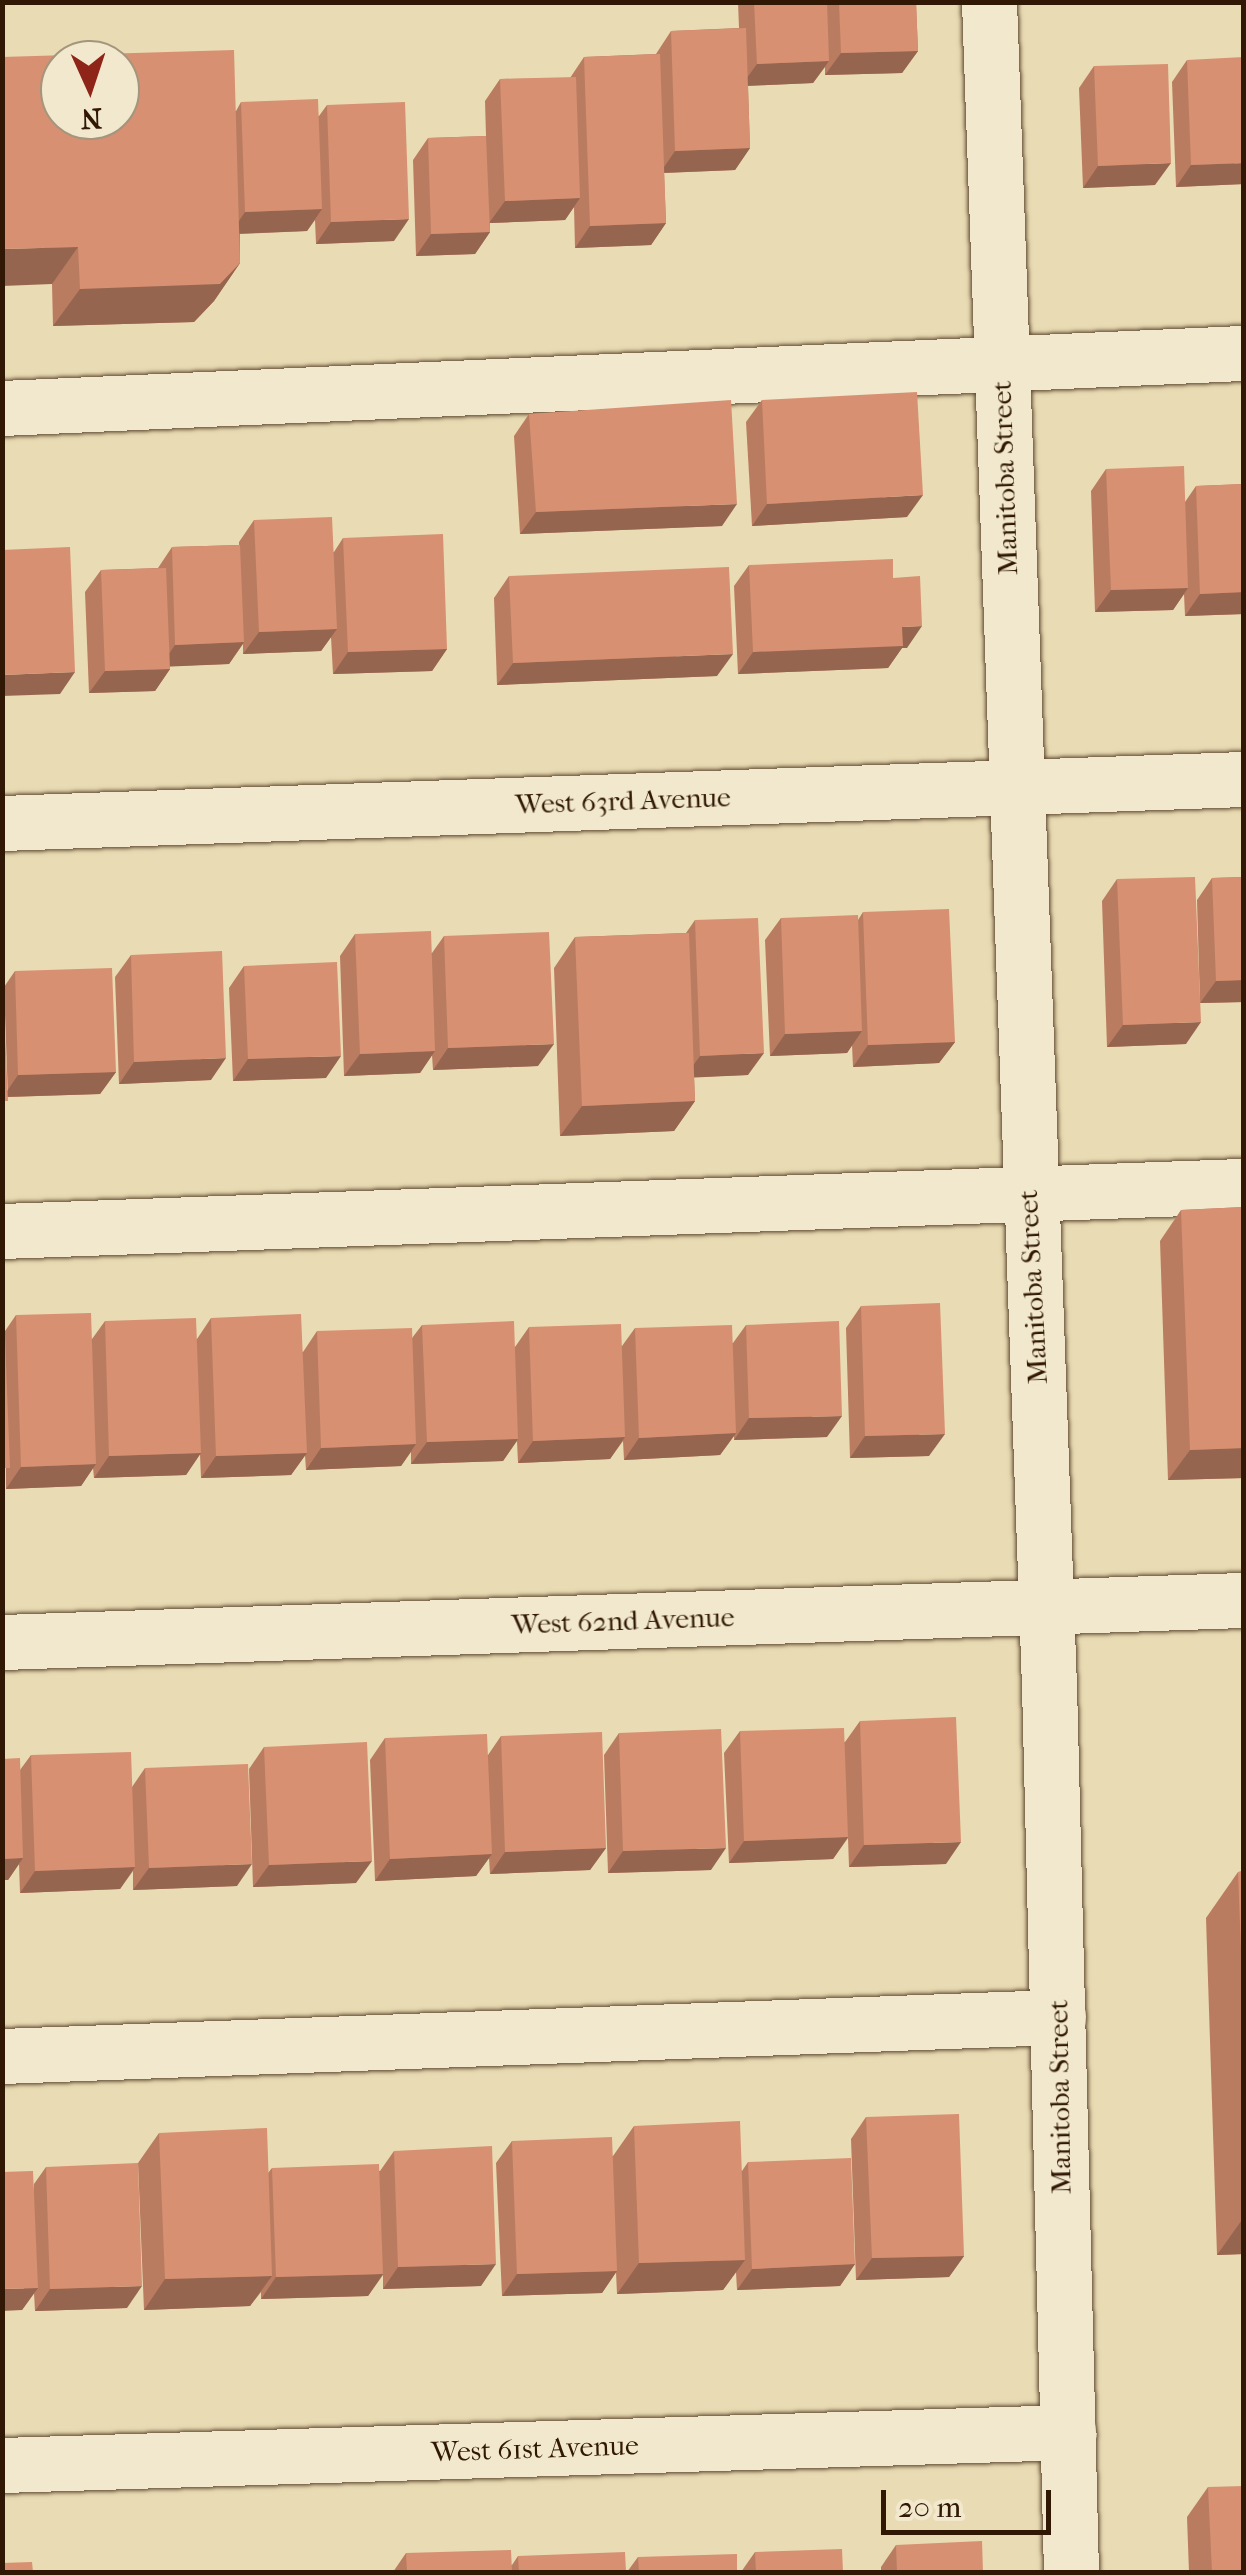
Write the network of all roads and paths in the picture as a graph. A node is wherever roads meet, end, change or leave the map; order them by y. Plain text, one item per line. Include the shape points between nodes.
1 (989, 2) edge
2 (1244, 353) edge
3 (1001, 362) junction
4 (2, 408) edge
5 (1244, 779) edge
6 (1016, 787) junction
7 (2, 823) edge
8 (1244, 1186) edge
9 (1028, 1194) junction
10 (2, 1230) edge
11 (1244, 1600) edge
12 (1046, 1606) junction
13 (2, 1642) edge
14 (1058, 2018) junction
15 (2, 2056) edge
16 (1068, 2432) junction
17 (2, 2465) edge
18 (1071, 2572) edge

1 - 3 street, Manitoba Street
2 - 3 street
3 - 4 street via 484,391
3 - 6 street, Manitoba Street
5 - 6 street, West 63rd Avenue
6 - 7 street, West 63rd Avenue
6 - 9 street, Manitoba Street
8 - 9 street
9 - 10 street
9 - 12 street, Manitoba Street
11 - 12 street, West 62nd Avenue
12 - 13 street, West 62nd Avenue
12 - 14 street, Manitoba Street
14 - 15 street
14 - 16 street, Manitoba Street
16 - 17 street, West 61st Avenue
16 - 18 street, Manitoba Street

